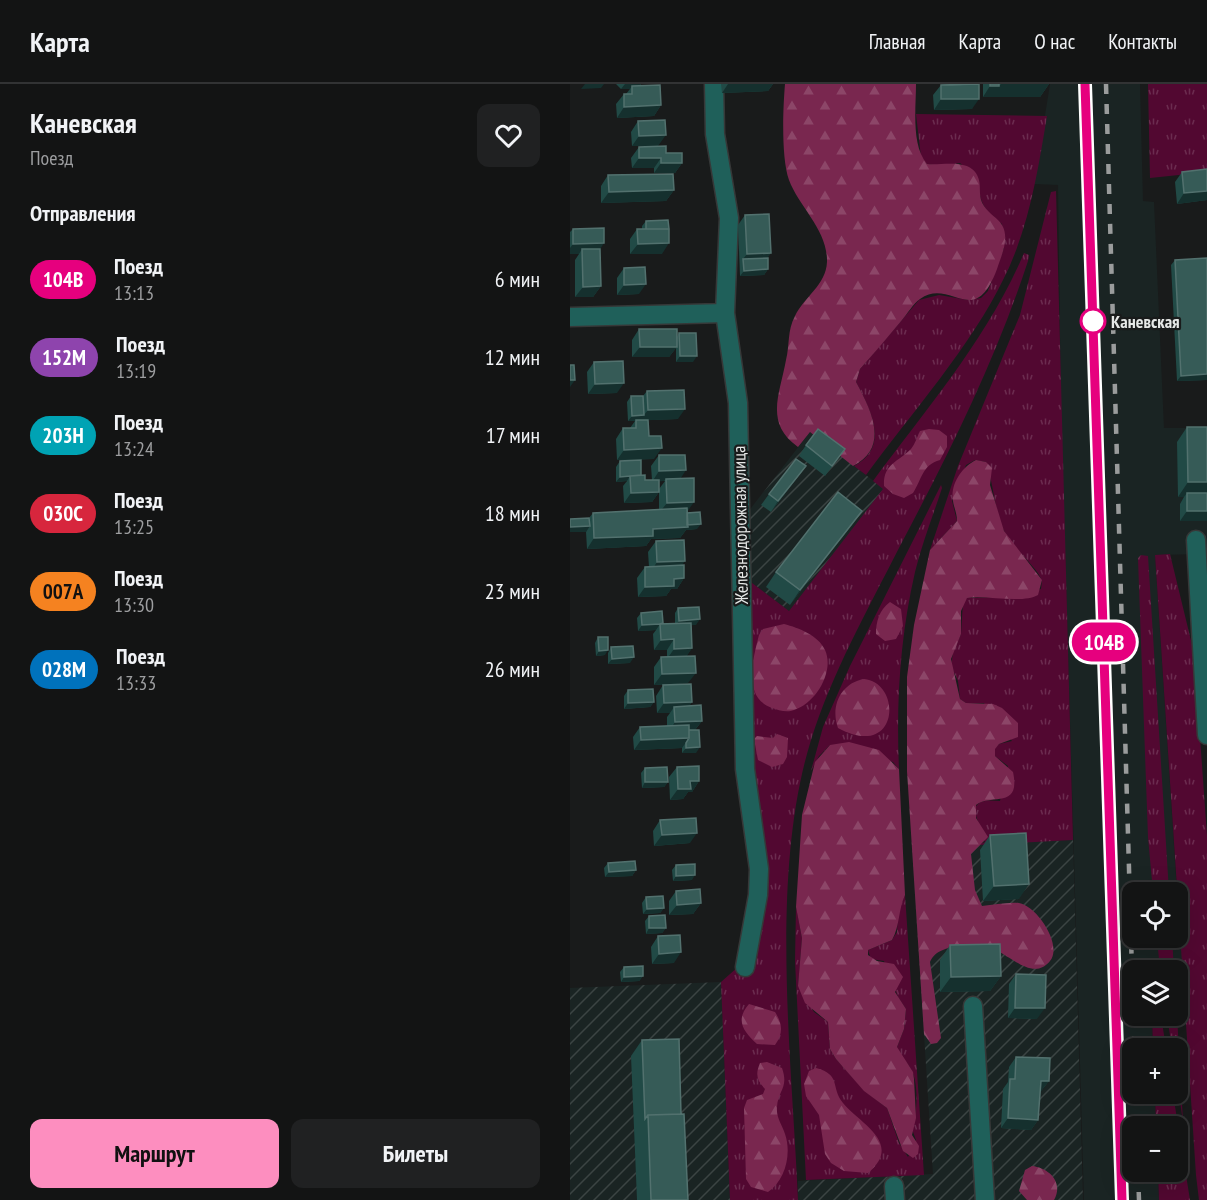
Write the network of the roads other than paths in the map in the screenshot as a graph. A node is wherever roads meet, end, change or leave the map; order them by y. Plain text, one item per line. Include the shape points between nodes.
1 (714, 84) edge
2 (725, 314) junction
3 (570, 316) edge
4 (1196, 540) dead end
5 (1207, 735) edge
6 (745, 966) dead end
7 (973, 1006) dead end
8 (985, 1200) edge

1 - 2 street, Железнодорожная улица via 715,134 729,218
2 - 3 street
2 - 6 street, Железнодорожная улица via 738,404 745,769 759,869
4 - 5 street
7 - 8 street

